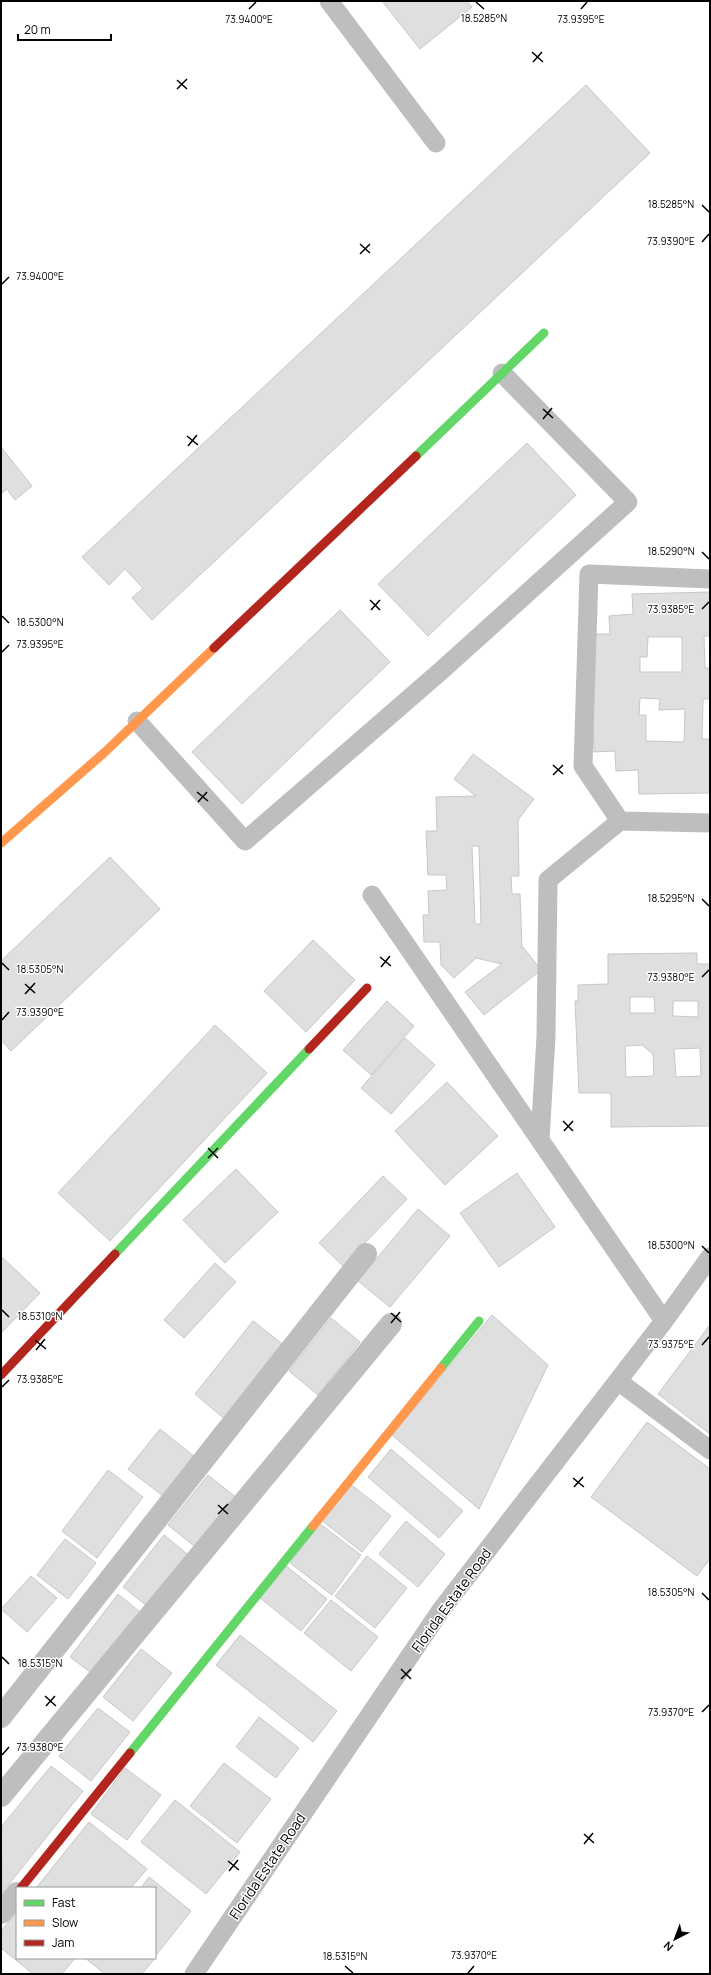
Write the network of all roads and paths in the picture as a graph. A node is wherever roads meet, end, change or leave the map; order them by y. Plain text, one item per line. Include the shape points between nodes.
1 (329, 1) edge
2 (436, 143) dead end
3 (544, 333) dead end
4 (502, 373) junction
5 (710, 579) edge
6 (137, 721) junction
7 (620, 821) junction
8 (710, 823) edge
9 (1, 843) edge
10 (372, 895) dead end
11 (367, 988) dead end
12 (540, 1140) junction
13 (366, 1254) dead end
14 (710, 1257) edge
15 (479, 1321) dead end
16 (664, 1321) junction
17 (391, 1324) dead end
18 (1, 1375) edge
19 (618, 1381) junction
20 (710, 1450) edge
21 (1, 1717) edge
22 (1, 1796) edge
23 (22, 1887) edge
24 (16, 1894) edge
25 (1, 1913) edge
26 (194, 1974) edge

1 - 2 lane
3 - 4 street
4 - 6 street
4 - 6 lane via 628,502 442,670 244,841
5 - 7 lane via 589,574 582,766
6 - 9 street
7 - 8 lane
7 - 12 lane via 548,880 546,1036
10 - 12 lane
11 - 18 street
12 - 16 lane
13 - 21 street
14 - 16 lane, Florida Estate Road
15 - 23 street
16 - 19 lane, Florida Estate Road
17 - 22 street
19 - 20 lane
19 - 26 lane, Florida Estate Road via 441,1610
24 - 25 street

